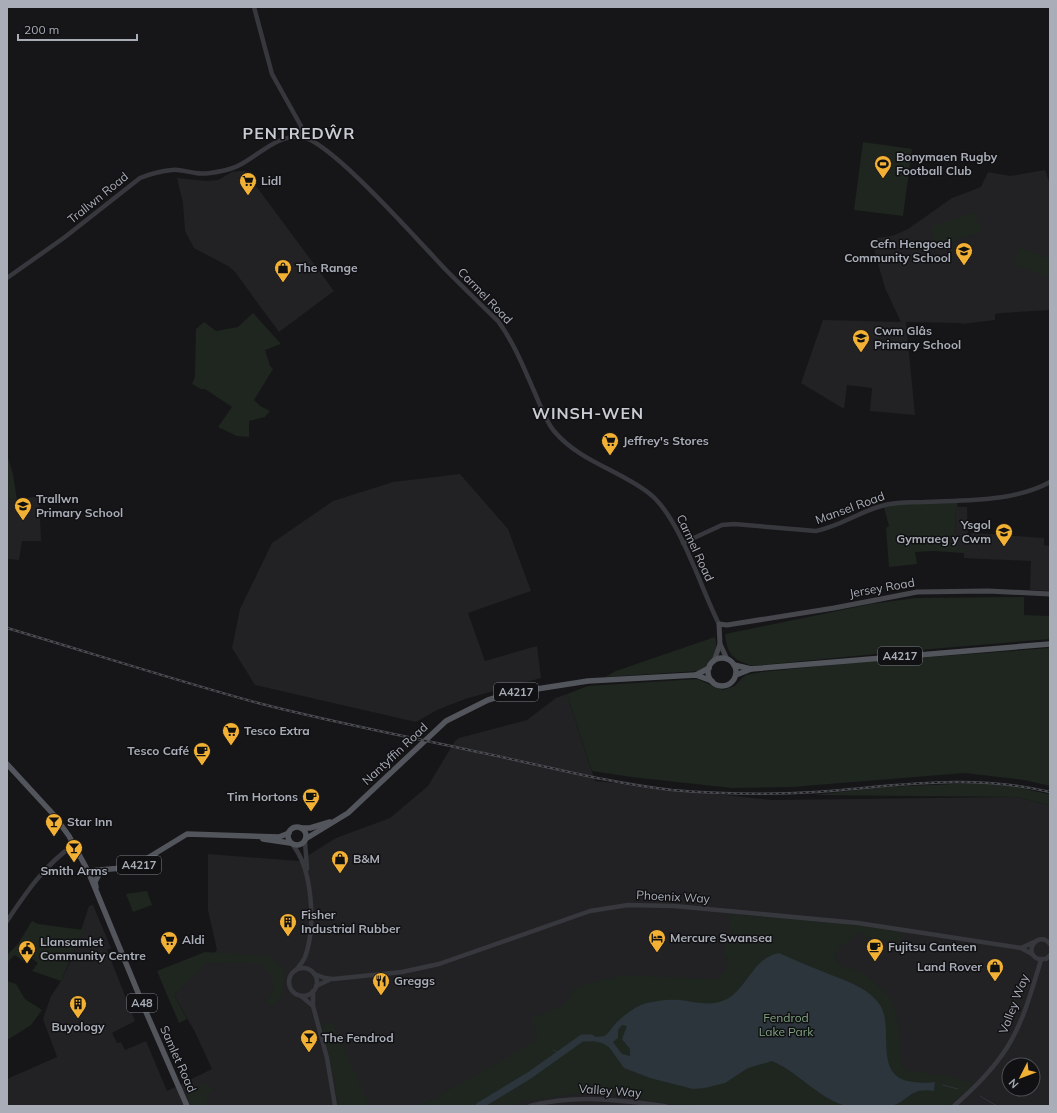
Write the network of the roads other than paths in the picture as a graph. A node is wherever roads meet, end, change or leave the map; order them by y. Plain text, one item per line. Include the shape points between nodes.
1 (254, 7) edge
2 (302, 137) junction
3 (7, 278) edge
4 (1050, 482) edge
5 (683, 543) junction
6 (1050, 594) edge
7 (719, 624) junction
8 (720, 644) junction
9 (1050, 644) edge
10 (727, 659) junction
11 (714, 660) junction
12 (734, 665) junction
13 (709, 668) junction
14 (751, 669) junction
15 (696, 675) junction
16 (736, 675) junction
17 (712, 681) junction
18 (7, 764) edge
19 (359, 803) junction
20 (301, 828) junction
21 (289, 833) junction
22 (253, 837) junction
23 (306, 840) junction
24 (291, 843) junction
25 (74, 845) junction
26 (101, 870) junction
27 (88, 871) junction
28 (307, 879) junction
29 (96, 891) junction
30 (7, 921) edge
31 (1034, 942) junction
32 (1050, 944) edge
33 (1021, 948) junction
34 (1032, 954) junction
35 (1050, 955) edge
36 (305, 958) junction
37 (1041, 960) junction
38 (296, 970) junction
39 (309, 970) junction
40 (314, 974) junction
41 (333, 979) junction
42 (314, 988) junction
43 (300, 996) junction
44 (312, 1006) junction
45 (187, 1106) edge
46 (335, 1106) edge
47 (530, 1106) edge
48 (666, 1106) edge
49 (954, 1106) edge

1 - 2 street via 272,74 301,126
2 - 3 street, Trallwn Road via 283,140 230,169 197,173 172,170 140,178 65,237
2 - 5 street, Carmel Road via 316,142 337,160 498,321 511,338 542,411 553,430 590,461 651,494 666,511
4 - 5 street, Mansel Road via 1037,489 1010,496 885,505 861,512 828,529 816,532 722,525
5 - 7 street, Carmel Road
6 - 7 main road, Jersey Road via 988,591 918,592 780,617
7 - 8 main road, Carmel Road
8 - 10 main road, Carmel Road
8 - 11 main road, Carmel Road
9 - 14 main road, A4217
10 - 11 main road
10 - 12 main road
11 - 13 main road
12 - 14 main road, A4217
12 - 16 main road
13 - 15 main road, A4217
13 - 17 main road
14 - 16 main road, A4217
15 - 17 main road, A4217
15 - 19 main road, Nantyffin Road / A4217 via 588,681 538,688 488,700 446,722
16 - 17 main road via 728,685 719,686
18 - 25 main road, A48 via 54,814
19 - 20 main road, Nantyffin Road / A4217 via 328,823
19 - 23 main road, Nantyffin Road / A4217
20 - 21 main road via 294,828
20 - 23 main road via 306,833
21 - 22 main road, A4217 via 279,837
21 - 24 main road
22 - 24 main road, A4217
22 - 26 main road, A4217 via 182,835 138,865
23 - 24 main road via 300,845
23 - 28 street
24 - 28 street via 300,856
25 - 27 main road, A48
25 - 30 street via 59,856 23,897
26 - 27 main road, A4217
26 - 29 main road via 95,882
27 - 29 main road, Samlet Road / A48
28 - 36 street via 311,921
29 - 45 main road, Samlet Road / A48
31 - 32 street via 1042,939
31 - 33 street
31 - 34 street
33 - 34 street, Phoenix Way
33 - 41 street, Phoenix Way via 858,923 674,906 628,905 590,912 439,964 402,972
34 - 37 street, Phoenix Way
35 - 37 street
36 - 38 street
36 - 39 street
37 - 49 street, Valley Way via 1023,1016 1008,1046 979,1084
38 - 39 street
38 - 43 street via 291,974 289,983 293,992
39 - 40 street
40 - 41 street, Phoenix Way
40 - 42 street
41 - 42 street, Phoenix Way
42 - 43 street via 309,994
42 - 44 street
43 - 44 street
44 - 46 street via 327,1058
47 - 48 street, Valley Way via 588,1098 618,1099

